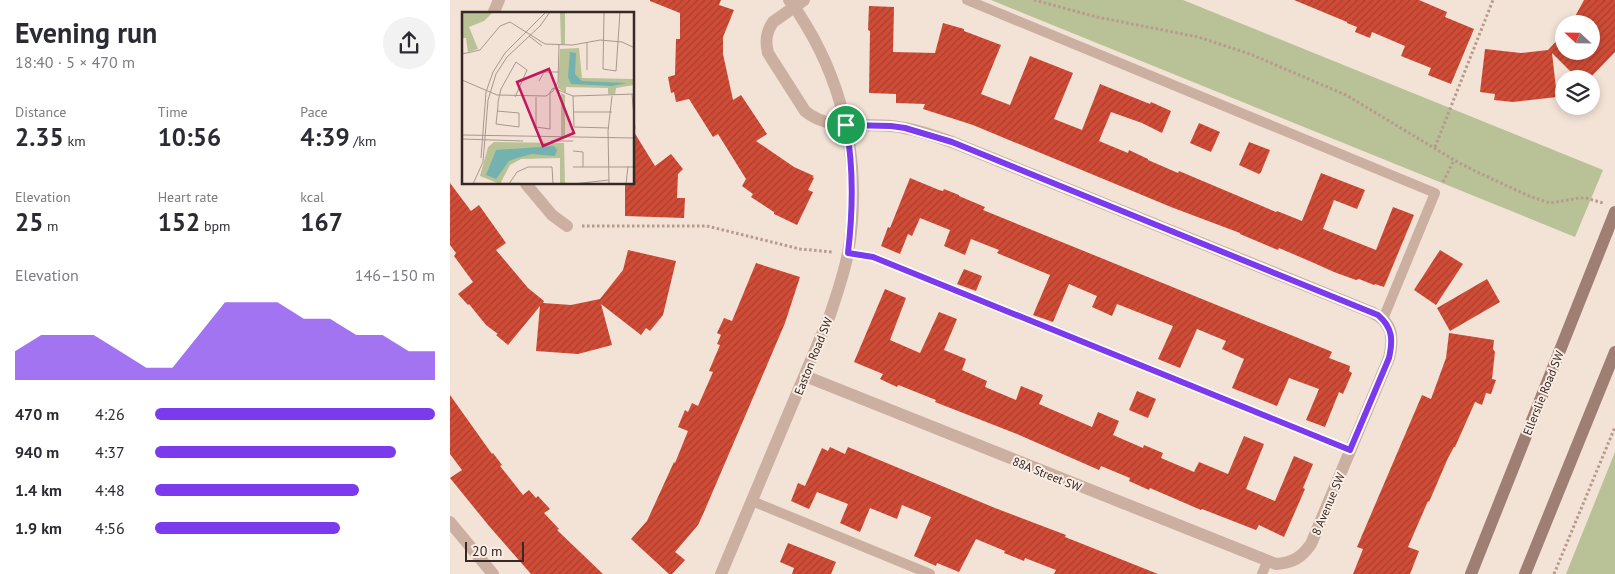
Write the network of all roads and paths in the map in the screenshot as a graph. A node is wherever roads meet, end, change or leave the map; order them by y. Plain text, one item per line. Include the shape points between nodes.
1 (499, 0) edge
2 (968, 0) edge
3 (1034, 0) edge
4 (1494, 0) edge
5 (796, 2) edge
6 (494, 12) edge
7 (846, 125) junction
8 (1435, 147) junction
9 (1454, 160) junction
10 (527, 185) edge
11 (1435, 193) junction
12 (1611, 209) edge
13 (567, 226) joint
14 (848, 253) junction
15 (1386, 323) junction
16 (1615, 352) edge
17 (805, 376) junction
18 (1615, 427) edge
19 (1350, 450) junction
20 (752, 501) junction
21 (450, 522) edge
22 (1291, 562) joint
23 (1265, 568) edge
24 (493, 574) edge
25 (720, 574) edge
26 (930, 574) edge
27 (1471, 574) edge
28 (1525, 574) edge
29 (1554, 574) edge

1 - 6 street
2 - 11 lane
3 - 8 path via 1097,17 1198,36 1250,54 1346,95
4 - 8 path
5 - 7 street, Easton Road SW via 827,64
5 - 7 street, Easton Road SW via 770,26 765,42 768,53 805,111 820,121
7 - 14 street, Easton Road SW via 853,182
7 - 15 street via 905,128 952,142 1372,312
8 - 9 path
9 - 11 path via 1440,190
9 - 12 path via 1542,201 1556,203 1586,198
10 - 13 street via 552,215
11 - 15 lane
12 - 27 main road, Ellerslie Road SW
13 - 14 path via 707,226 800,249
14 - 17 street, Easton Road SW via 832,307
14 - 19 lane via 873,257
15 - 19 street, 8 Avenue SW via 1392,346 1389,358
16 - 28 main road
17 - 20 street, Easton Road SW
17 - 23 street, 88A Street SW
18 - 29 path
19 - 22 street, 8 Avenue SW via 1312,544
20 - 25 street, Easton Road SW
20 - 26 lane
21 - 24 street
22 - 23 street, 88A Street SW

